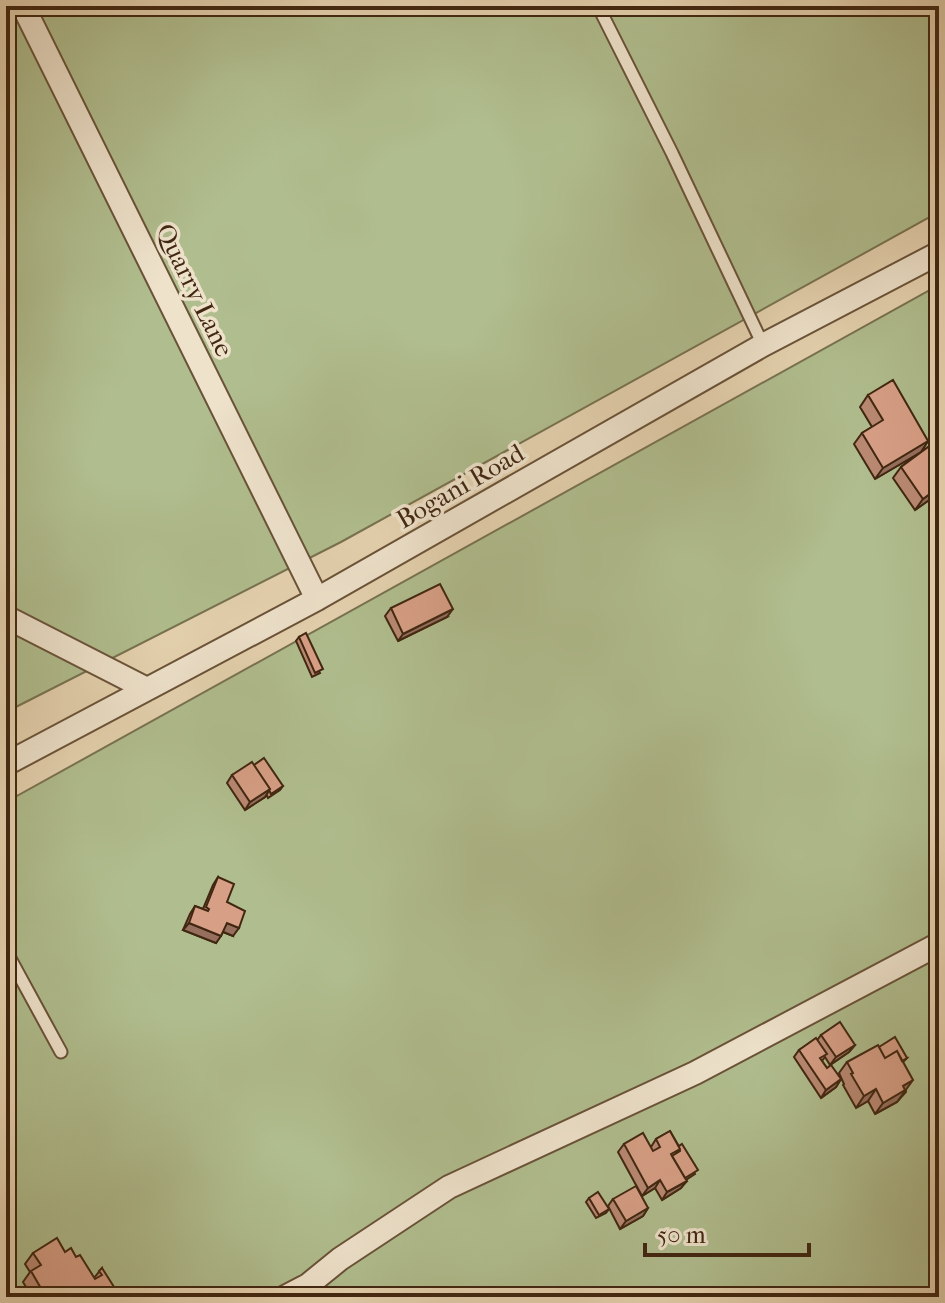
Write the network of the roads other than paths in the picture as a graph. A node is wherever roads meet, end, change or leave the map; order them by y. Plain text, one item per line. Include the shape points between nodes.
1 (23, 6) edge
2 (598, 6) edge
3 (939, 253) edge
4 (763, 345) junction
5 (317, 599) junction
6 (6, 617) edge
7 (147, 689) junction
8 (6, 764) edge
9 (939, 944) edge
10 (6, 951) edge
11 (61, 1052) dead end
12 (312, 1291) edge
13 (285, 1297) edge

1 - 5 street, Quarry Lane
2 - 4 lane
3 - 4 street, Bogani Road
4 - 5 street, Bogani Road
5 - 7 street, Bogani Road
6 - 7 street
7 - 8 street, Bogani Road
9 - 12 street via 695,1073 449,1187 340,1259
10 - 11 lane
12 - 13 street

